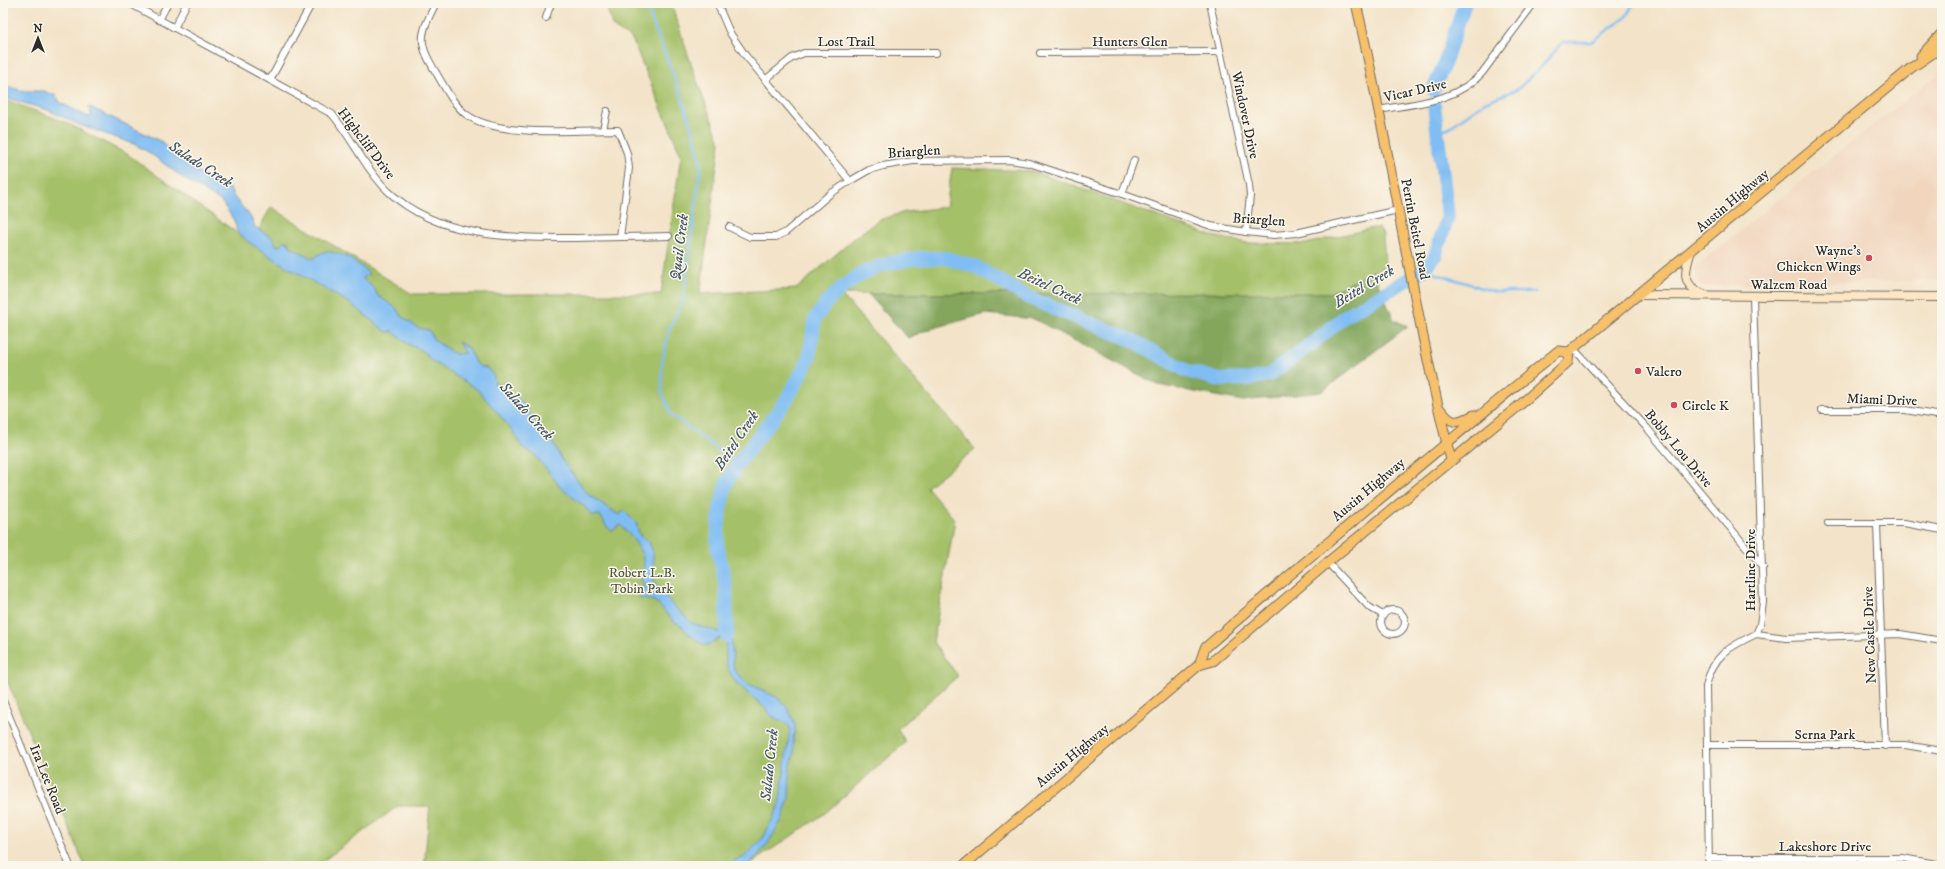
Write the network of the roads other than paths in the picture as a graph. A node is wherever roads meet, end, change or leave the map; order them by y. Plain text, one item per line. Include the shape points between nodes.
1 (129, 3) edge
2 (168, 3) edge
3 (187, 3) edge
4 (312, 3) edge
5 (436, 3) edge
6 (551, 3) edge
7 (717, 3) edge
8 (1210, 3) edge
9 (1356, 3) edge
10 (1534, 3) edge
11 (546, 18) dead end
12 (159, 20) junction
13 (174, 28) junction
14 (1942, 33) edge
15 (1942, 47) edge
16 (1220, 52) junction
17 (936, 53) dead end
18 (1040, 53) dead end
19 (1911, 68) junction
20 (270, 80) junction
21 (765, 80) junction
22 (1379, 110) junction
23 (607, 111) dead end
24 (604, 130) junction
25 (1134, 160) dead end
26 (850, 181) junction
27 (1122, 194) junction
28 (1398, 210) junction
29 (729, 227) dead end
30 (1246, 232) junction
31 (669, 236) dead end
32 (620, 237) junction
33 (1691, 251) junction
34 (1637, 295) junction
35 (1707, 296) junction
36 (1753, 297) junction
37 (1942, 297) edge
38 (1571, 350) junction
39 (1439, 408) junction
40 (1822, 410) dead end
41 (1484, 411) junction
42 (1942, 416) edge
43 (1446, 442) junction
44 (1451, 460) junction
45 (1828, 524) dead end
46 (1877, 524) junction
47 (1942, 530) edge
48 (1328, 563) junction
49 (1763, 567) junction
50 (1383, 615) junction
51 (1756, 634) junction
52 (1881, 634) junction
53 (1942, 641) edge
54 (1199, 665) junction
55 (3, 701) edge
56 (1707, 745) junction
57 (1885, 746) junction
58 (1942, 751) edge
59 (1708, 858) junction
60 (1942, 865) edge
61 (70, 866) edge
62 (963, 866) edge
63 (1709, 866) edge

1 - 12 street, Highcliff Drive
2 - 12 street
3 - 13 street
4 - 20 street
5 - 24 street via 424,28 424,53 453,100 468,115 484,123 508,129
6 - 11 street
7 - 21 street via 730,33
8 - 16 street, Windover Drive
9 - 22 main road, Perrin Beitel Road
10 - 22 street, Vicar Drive via 1474,82 1464,89 1440,98
12 - 13 street, Highcliff Drive
13 - 20 street, Highcliff Drive
14 - 19 main road, Austin Highway
15 - 19 main road, Austin Highway
16 - 18 street, Hunters Glen
16 - 30 street, Windover Drive via 1249,185
17 - 21 street, Lost Trail via 804,53 792,58
19 - 33 main road, Austin Highway
20 - 32 street, Highcliff Drive via 332,114 388,190 402,203 435,221 464,230 500,236
21 - 26 street
22 - 28 main road, Perrin Beitel Road
23 - 24 street
24 - 32 street via 618,130 628,160
25 - 27 street
26 - 27 street, Briarglen via 868,170 898,163 1010,160 1048,168
26 - 29 street, Briarglen via 830,194 786,232 776,237 750,237
27 - 30 street, Briarglen via 1211,226
28 - 30 street, Briarglen via 1296,234
28 - 39 main road, Perrin Beitel Road
31 - 32 street, Highcliff Drive
33 - 34 main road, Austin Highway
33 - 35 main road via 1686,280 1693,289
34 - 35 main road, Walzem Road
34 - 38 main road, Austin Highway
35 - 36 main road, Walzem Road
36 - 37 main road, Walzem Road
36 - 49 street, Hartline Drive
38 - 41 main road, Austin Highway via 1558,351
38 - 44 main road, Austin Highway via 1568,362 1521,404
38 - 49 street, Bobby Lou Drive via 1647,428
39 - 41 main road via 1453,422 1459,422
39 - 43 main road, Perrin Beitel Road
40 - 42 street, Miami Drive via 1905,410
41 - 43 main road, Austin Highway
43 - 44 main road, Perrin Beitel Road
43 - 54 main road, Austin Highway via 1205,648
44 - 48 main road, Austin Highway
45 - 46 street
46 - 47 street via 1904,523
46 - 52 street, New Castle Drive
48 - 50 street via 1369,607
48 - 54 main road, Austin Highway via 1213,661
49 - 51 street, Hartline Drive via 1762,617
50 - 50 street via 1381,625 1386,632 1394,634 1404,628 1404,616 1399,611 1392,610
51 - 52 street via 1786,638
51 - 56 street via 1732,645 1713,665 1706,686
52 - 53 street via 1900,634
52 - 57 street, New Castle Drive
54 - 62 main road, Austin Highway
55 - 61 street, Ira Lee Road
56 - 57 street, Serna Park
56 - 59 street
57 - 58 street, Serna Park via 1905,745
59 - 60 street, Lakeshore Drive via 1902,858
59 - 63 street

